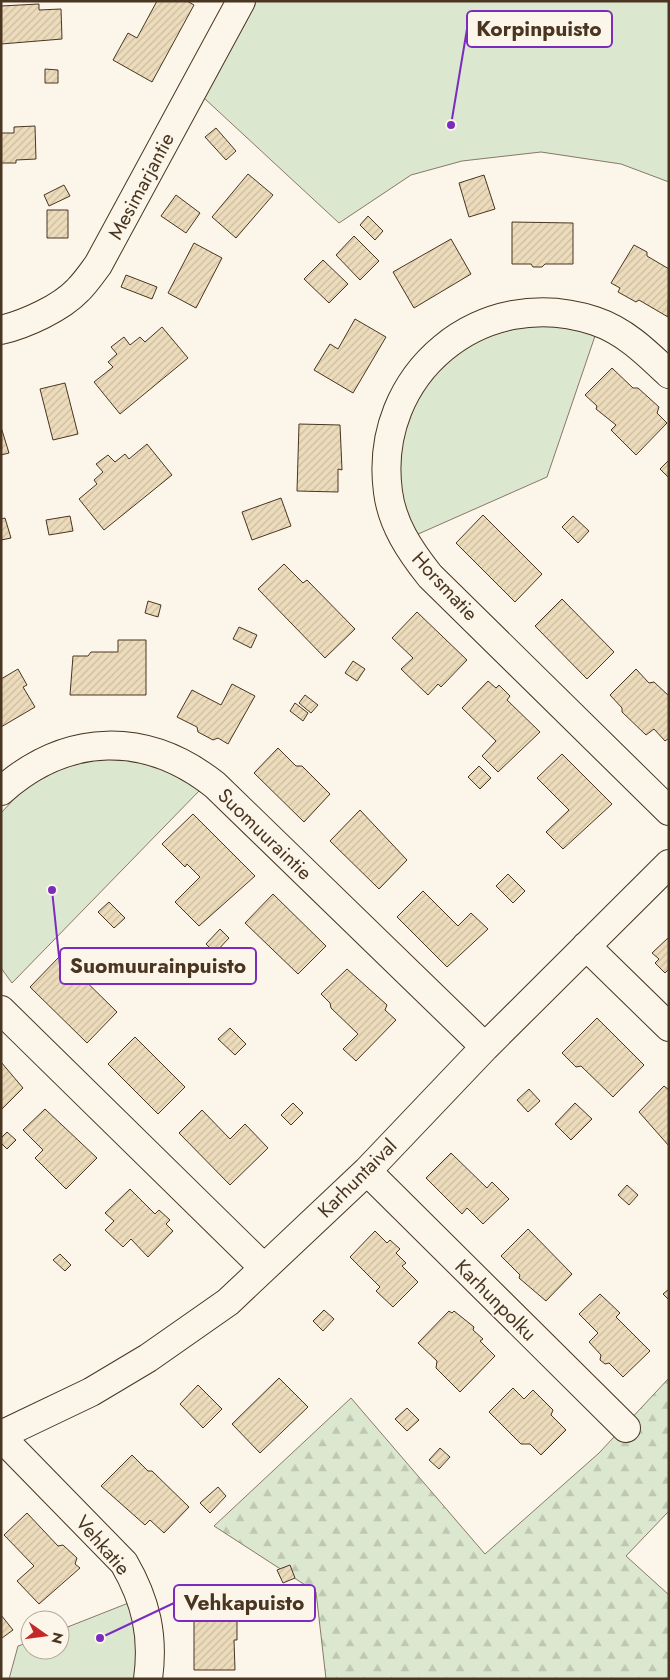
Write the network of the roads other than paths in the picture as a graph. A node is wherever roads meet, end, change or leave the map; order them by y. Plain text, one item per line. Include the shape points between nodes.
1 (241, 1) edge
2 (1, 330) edge
3 (669, 374) edge
4 (1, 791) edge
5 (669, 811) edge
6 (669, 864) edge
7 (586, 946) junction
8 (1, 1010) edge
9 (669, 1027) edge
10 (485, 1047) junction
11 (367, 1171) junction
12 (264, 1268) junction
13 (626, 1428) dead end
14 (1, 1436) edge
15 (148, 1679) edge

1 - 2 street, Mesimarjantie via 98,265 77,291 50,310 20,325
3 - 5 street, Horsmatie via 637,344 618,332 574,315 528,312 484,323 444,346 412,381 393,423 386,470 394,516 415,558
4 - 10 street, Suomuuraintie via 40,763 84,748 131,746 176,759 215,785
6 - 7 street, Karhuntaival
7 - 9 street
7 - 10 street, Karhuntaival
8 - 12 street
10 - 11 street, Karhuntaival
11 - 12 street, Karhuntaival
11 - 13 street, Karhunpolku
12 - 14 street, Karhuntaival via 228,1302 148,1358 91,1392
14 - 15 street, Vehkatie via 124,1563 146,1608 151,1658

